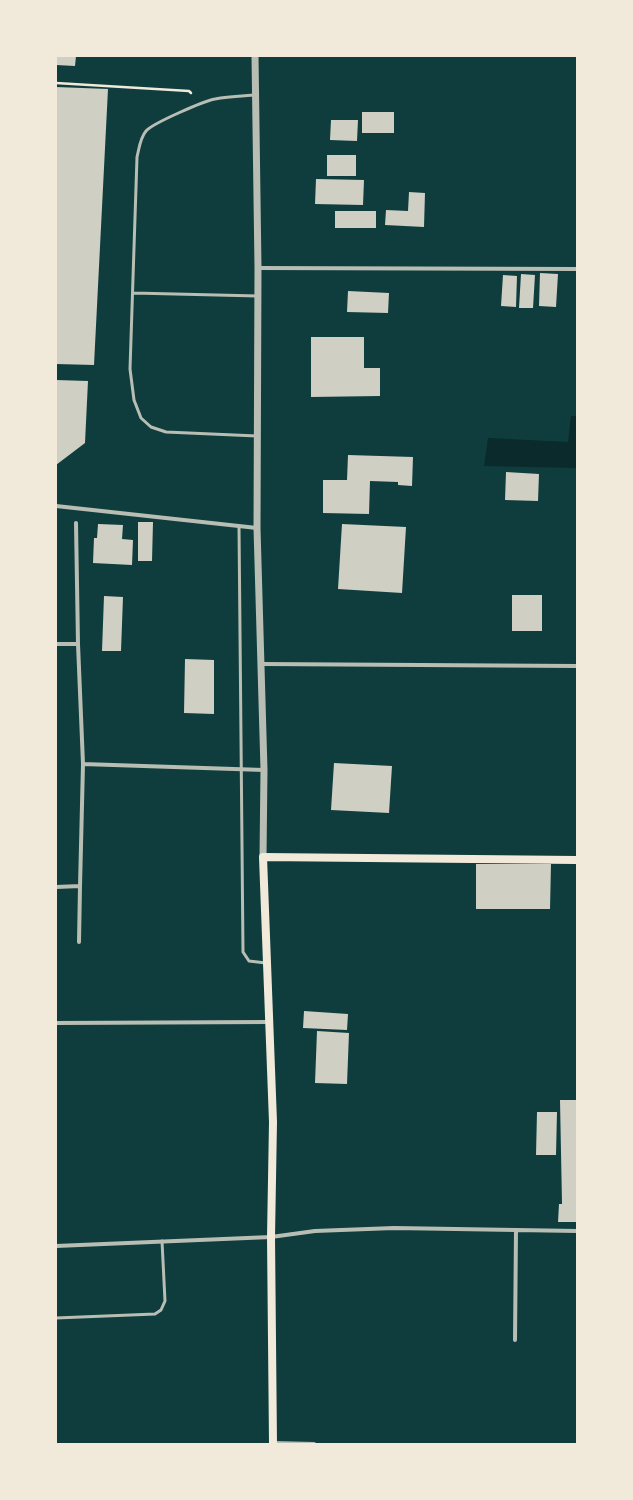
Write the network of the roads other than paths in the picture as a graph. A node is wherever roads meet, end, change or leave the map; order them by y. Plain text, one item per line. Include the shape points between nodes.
1 (255, 56) edge
2 (255, 95) junction
3 (258, 268) junction
4 (577, 269) edge
5 (132, 293) junction
6 (258, 296) junction
7 (257, 436) junction
8 (56, 506) edge
9 (76, 523) dead end
10 (239, 526) junction
11 (257, 528) junction
12 (56, 644) edge
13 (78, 644) junction
14 (262, 664) junction
15 (577, 666) edge
16 (83, 764) junction
17 (242, 769) junction
18 (264, 770) junction
19 (263, 857) junction
20 (577, 860) edge
21 (56, 886) edge
22 (80, 886) junction
23 (79, 942) dead end
24 (268, 963) junction
25 (270, 1022) junction
26 (56, 1023) edge
27 (516, 1230) junction
28 (577, 1231) edge
29 (271, 1237) junction
30 (162, 1241) junction
31 (56, 1246) edge
32 (56, 1318) edge
33 (515, 1340) dead end
34 (273, 1444) edge
35 (314, 1444) edge

1 - 2 street
2 - 3 street
2 - 5 lane via 215,99 157,123 146,131 137,157
3 - 4 street
3 - 6 street
5 - 6 lane
5 - 7 lane via 130,369 134,400 141,418 151,427 166,432
6 - 7 street
7 - 11 street
8 - 10 street
9 - 13 street
10 - 11 street
10 - 17 lane
11 - 14 street
12 - 13 street
13 - 16 street
14 - 15 street
14 - 18 street
16 - 17 street
16 - 22 street
17 - 18 street
17 - 24 lane via 243,952 249,961
18 - 19 street
19 - 20 main road
19 - 24 main road
21 - 22 street
22 - 23 street
24 - 25 main road
25 - 26 street
25 - 29 main road via 273,1122
27 - 28 street
27 - 29 street via 394,1228 315,1231
27 - 33 street
29 - 30 street
29 - 34 main road
30 - 31 street
30 - 32 lane via 165,1301 161,1310 155,1314
34 - 35 street

